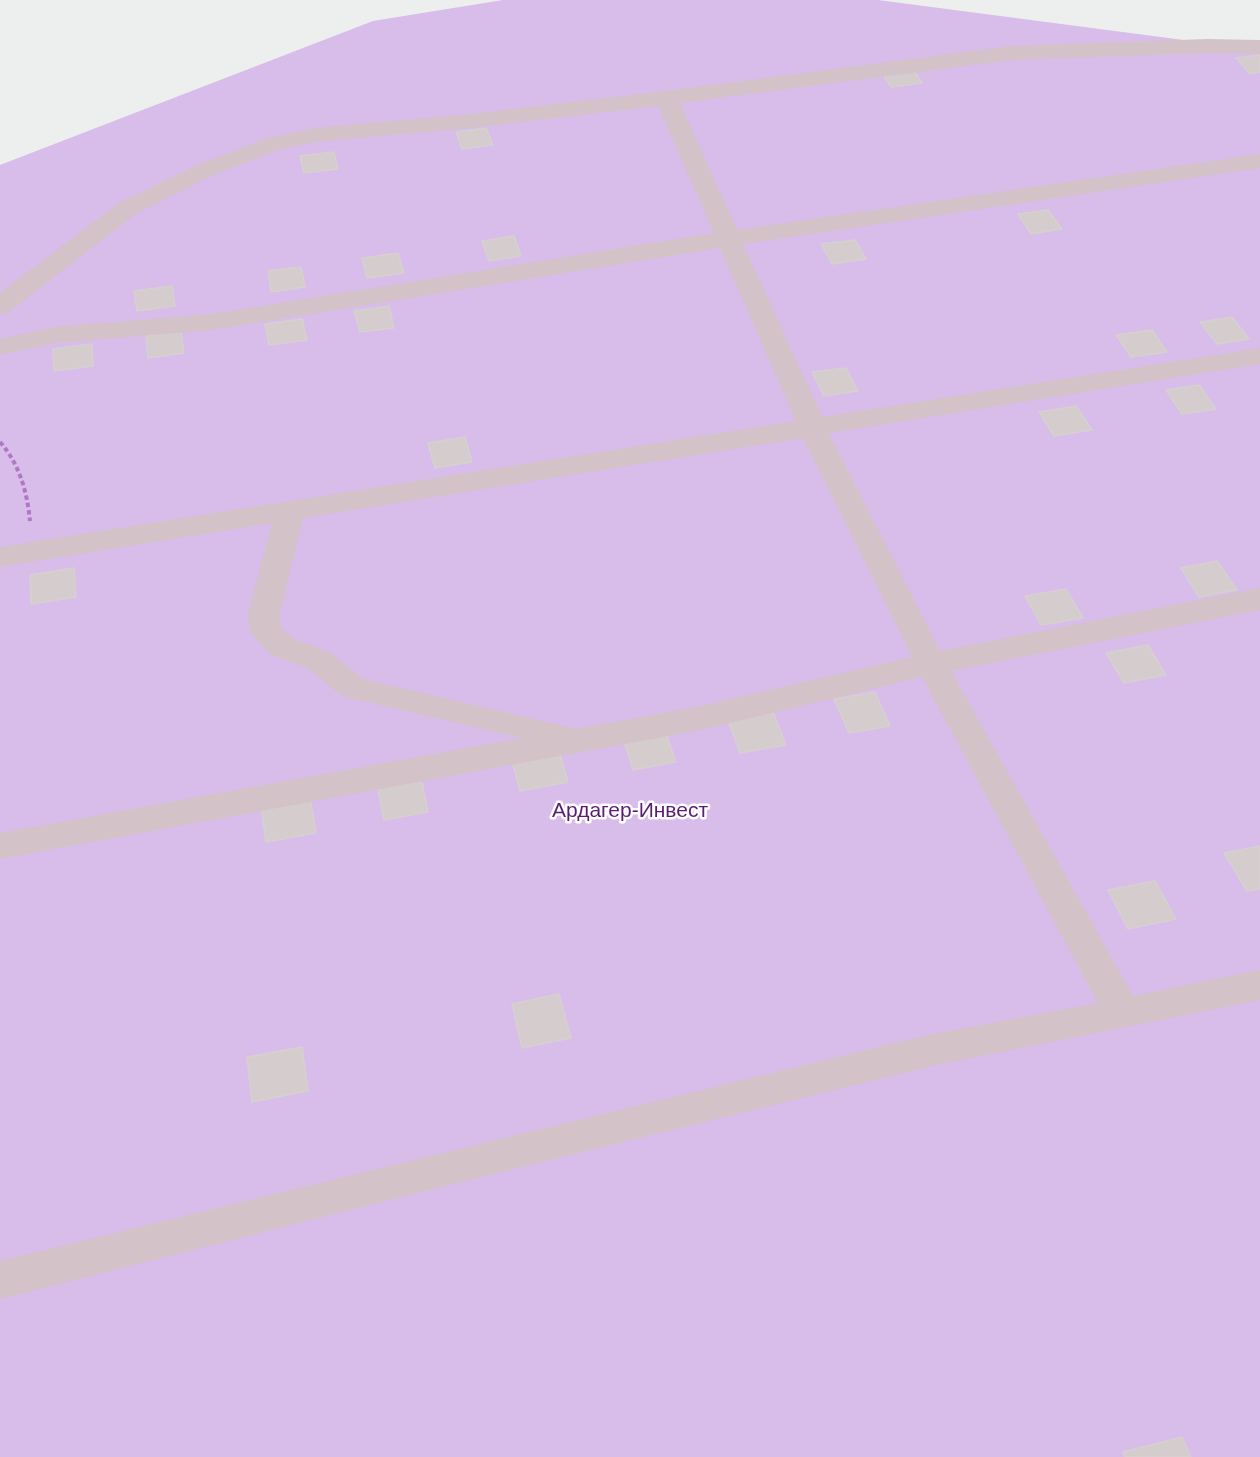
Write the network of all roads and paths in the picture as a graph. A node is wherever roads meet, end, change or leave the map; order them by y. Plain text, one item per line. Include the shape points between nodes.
1 (1260, 47) edge
2 (666, 98) junction
3 (1260, 161) edge
4 (726, 239) junction
5 (0, 306) edge
6 (0, 347) edge
7 (1260, 356) edge
8 (813, 429) junction
9 (0, 442) edge
10 (290, 511) junction
11 (32, 552) junction
12 (0, 557) edge
13 (1260, 599) edge
14 (931, 664) junction
15 (578, 739) junction
16 (0, 846) edge
17 (1260, 985) edge
18 (1123, 1014) junction
19 (0, 1281) edge

1 - 2 street via 1011,53
2 - 4 street
2 - 5 street via 314,135 271,145 128,208
3 - 4 street
4 - 6 street via 212,322 55,335
4 - 8 street
7 - 8 street
8 - 10 street
8 - 14 street
9 - 11 path via 10,452 28,498
10 - 11 street
10 - 15 street via 264,613 266,632 281,646 320,662 353,688
11 - 12 street
13 - 14 street
14 - 15 street via 701,718
14 - 18 street
15 - 16 street
17 - 18 street
18 - 19 street via 928,1051

